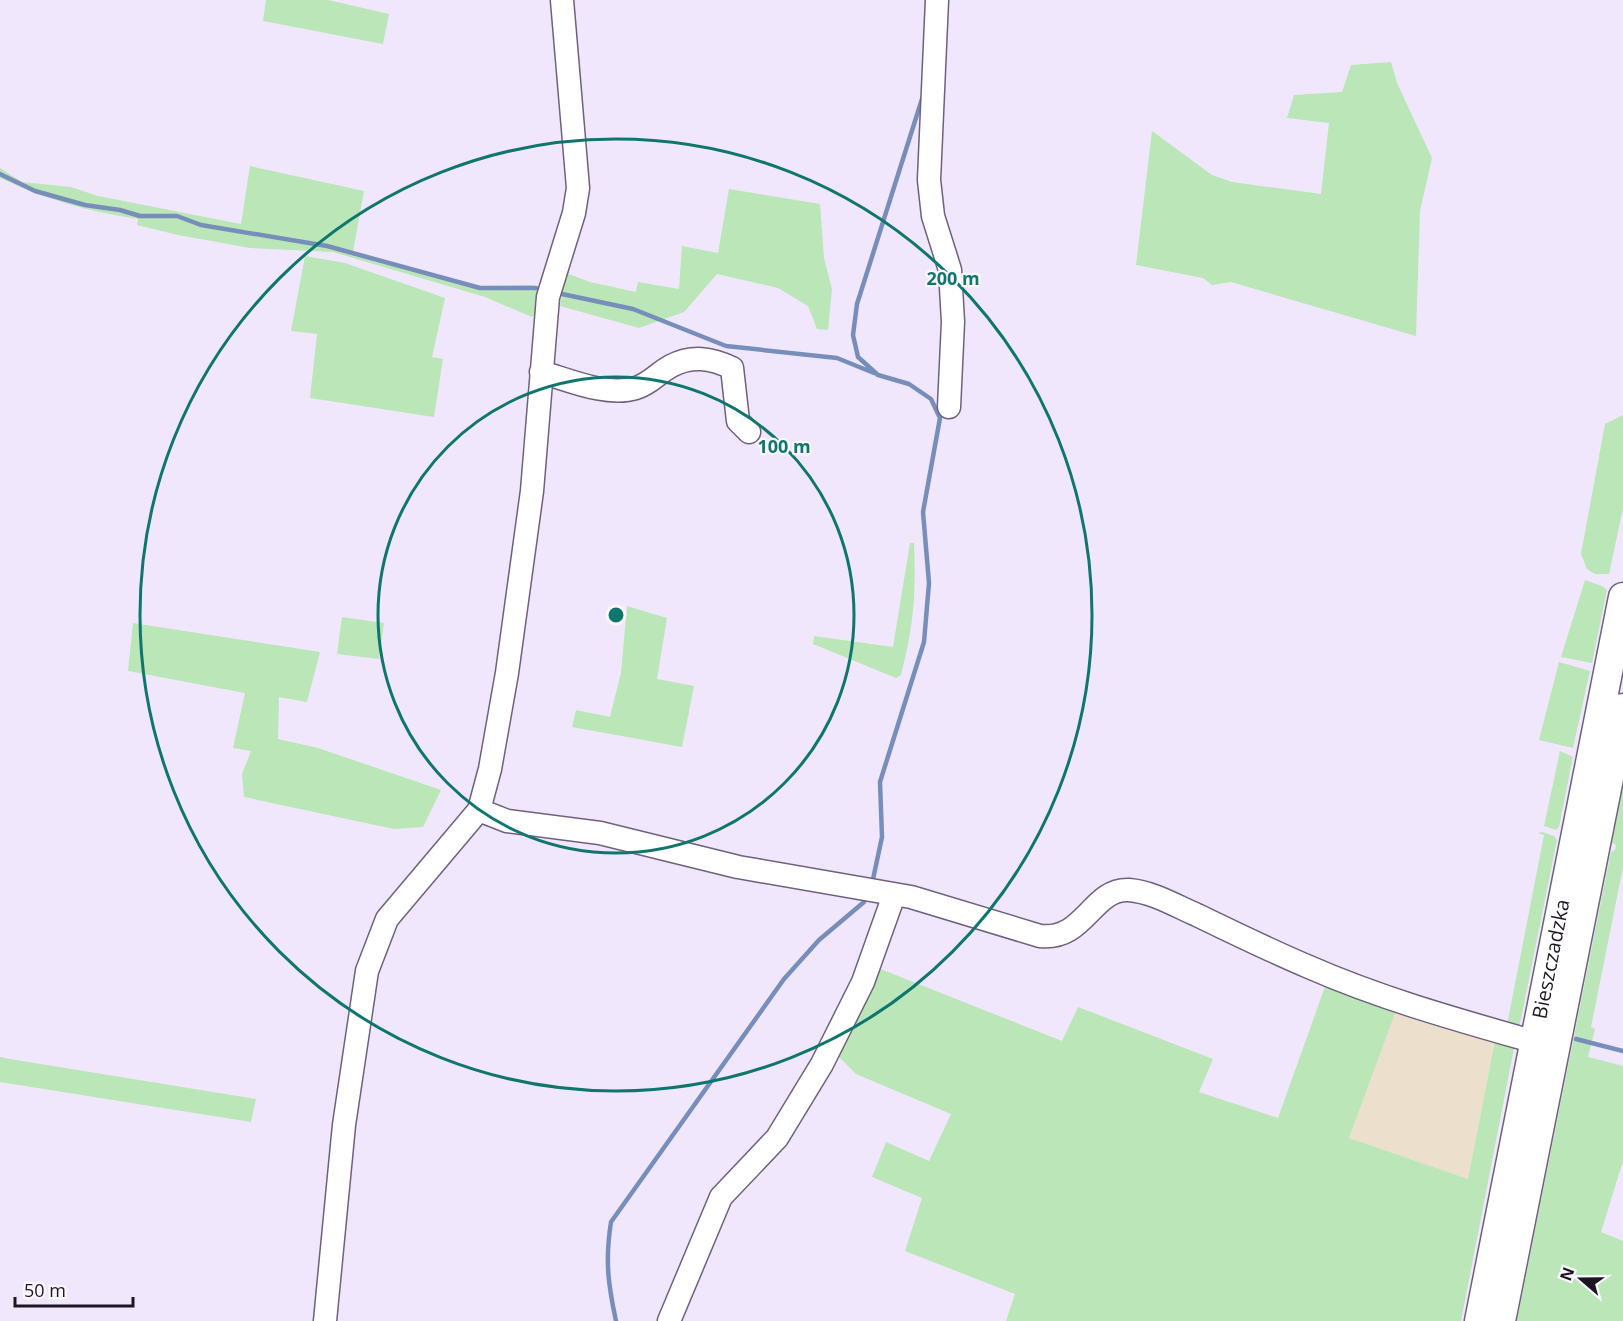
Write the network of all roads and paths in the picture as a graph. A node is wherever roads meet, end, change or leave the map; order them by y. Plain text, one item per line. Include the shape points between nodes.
1 (562, 0) edge
2 (937, 0) edge
3 (541, 372) junction
4 (948, 407) dead end
5 (749, 432) dead end
6 (1623, 597) edge
7 (1623, 708) edge
8 (479, 810) junction
9 (878, 892) junction
10 (1534, 1042) junction
11 (325, 1321) edge
12 (669, 1321) edge
13 (1479, 1321) edge
14 (1502, 1321) edge

1 - 3 street via 578,188 548,297
2 - 4 street via 929,180 933,216 950,270 953,322
3 - 5 street via 607,389 634,389 679,363 696,358 717,360 732,368 738,421
3 - 8 street via 532,491 507,673
6 - 10 main road, Bieszczadzka
7 - 14 main road, Bieszczadzka
8 - 9 street via 507,822 600,833 738,867
8 - 11 street via 387,919 367,971 344,1125
9 - 10 street via 933,902 1049,937 1074,930 1113,893 1137,891 1329,976 1413,1007
9 - 12 street via 863,982 822,1064 777,1138 721,1197
10 - 13 main road, Bieszczadzka

